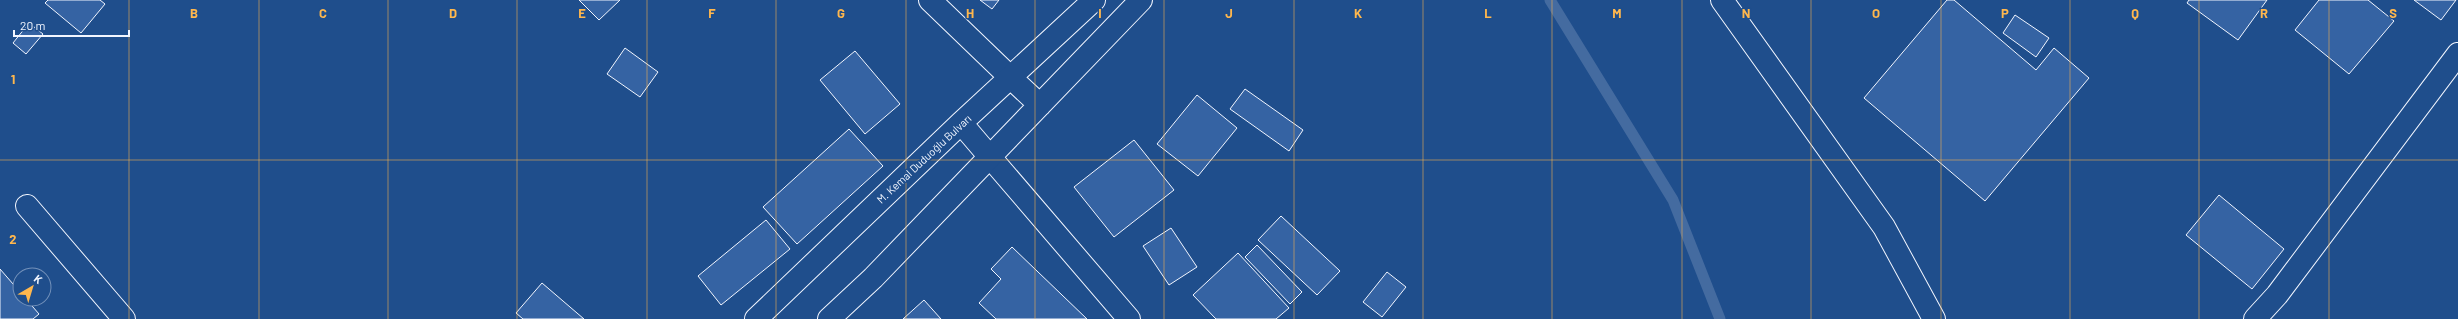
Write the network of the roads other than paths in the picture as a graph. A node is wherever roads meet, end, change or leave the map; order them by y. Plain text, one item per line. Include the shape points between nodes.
1 (930, 0) edge
2 (1094, 0) edge
3 (1141, 0) edge
4 (1722, 0) edge
5 (2458, 54) edge
6 (1011, 78) junction
7 (1040, 105) junction
8 (961, 123) junction
9 (990, 157) junction
10 (27, 206) dead end
11 (124, 319) edge
12 (756, 319) edge
13 (829, 319) edge
14 (1129, 319) edge
15 (1934, 319) edge
16 (2255, 319) edge

1 - 6 street
2 - 6 street, M. Kemal Duduoğlu Bulvarı
3 - 7 street
4 - 15 street via 1884,227
5 - 16 street via 2277,295
6 - 7 street
6 - 8 street, M. Kemal Duduoğlu Bulvarı
7 - 9 street
8 - 9 street
8 - 12 street, M. Kemal Duduoğlu Bulvarı
9 - 13 street via 873,278
9 - 14 street
10 - 11 street

